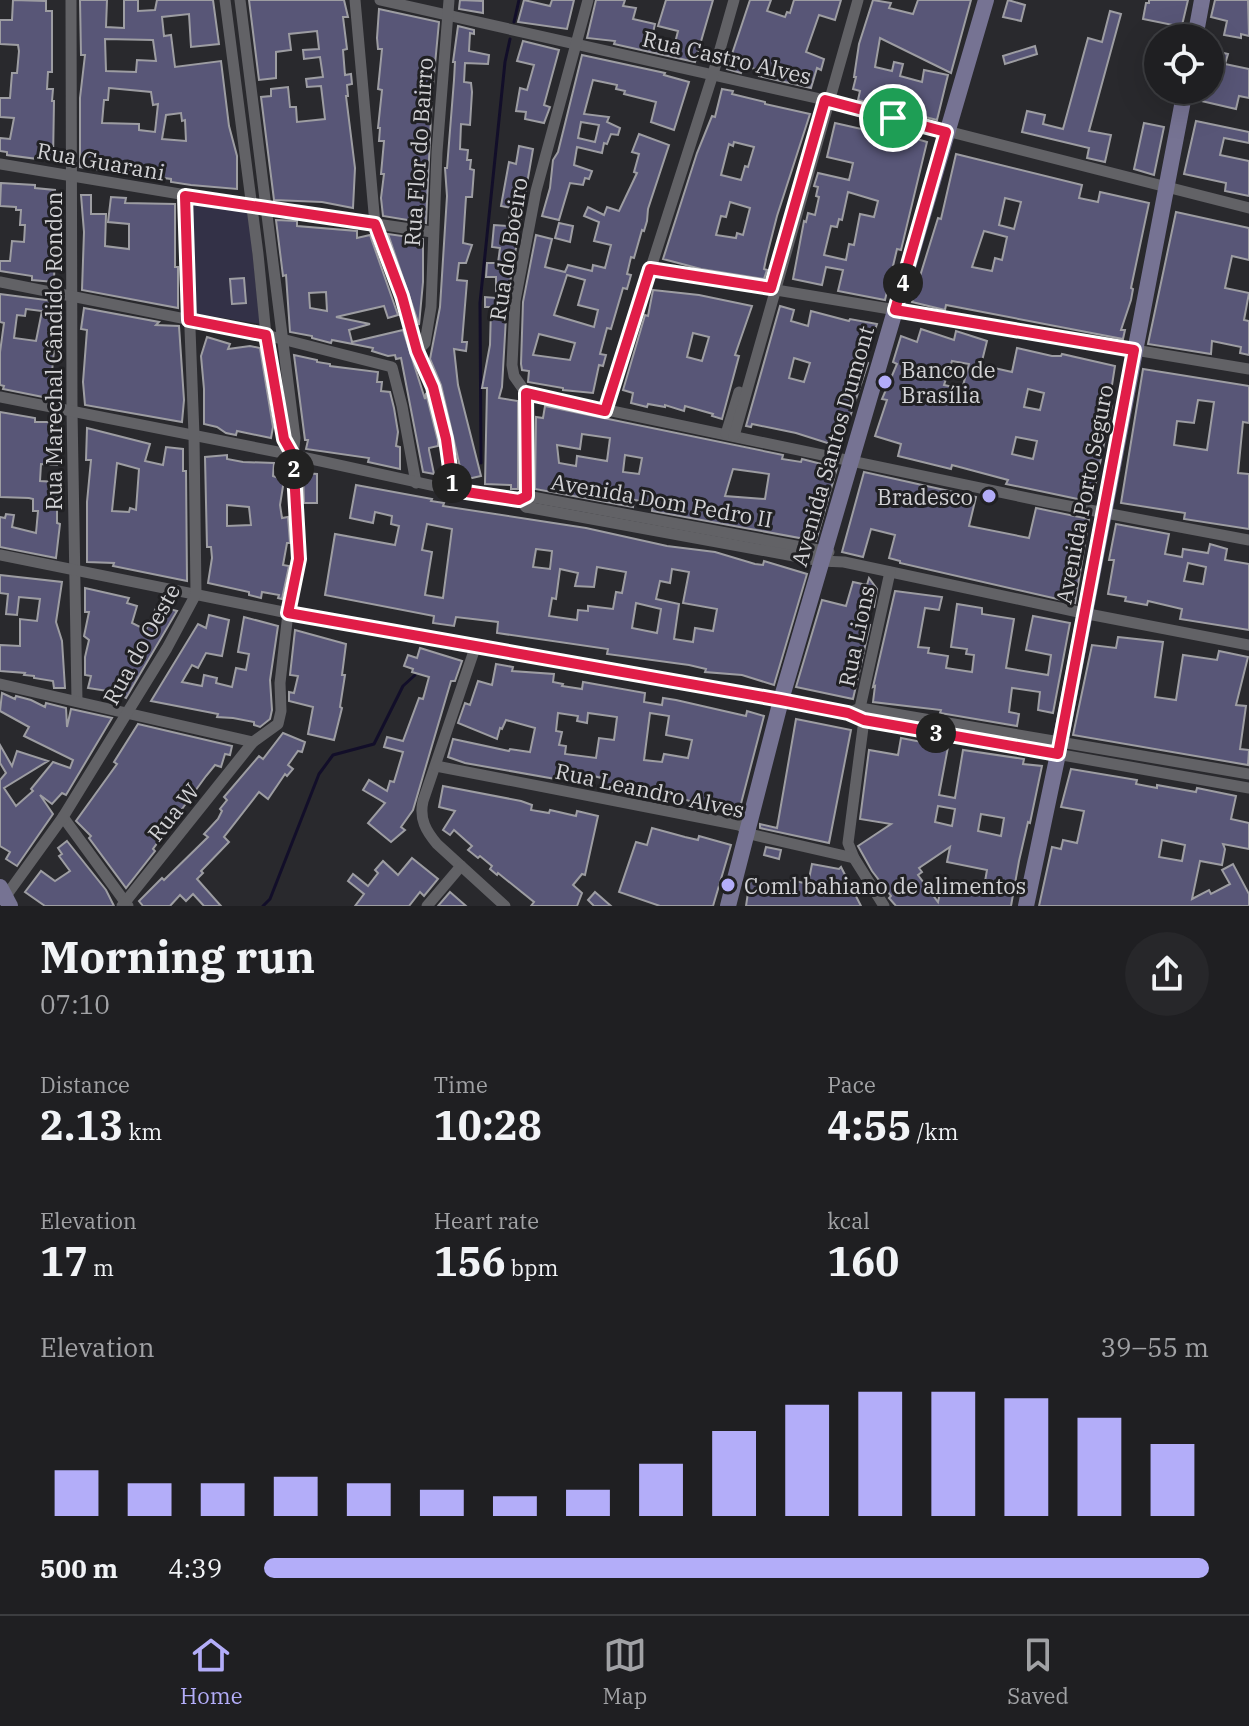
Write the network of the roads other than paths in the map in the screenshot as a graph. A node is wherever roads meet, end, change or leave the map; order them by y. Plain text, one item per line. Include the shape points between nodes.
1 (71, 0) edge
2 (225, 0) edge
3 (240, 0) edge
4 (355, 0) edge
5 (380, 0) edge
6 (449, 0) edge
7 (588, 0) edge
8 (734, 0) edge
9 (856, 0) edge
10 (986, 0) edge
11 (1202, 0) edge
12 (448, 16) junction
13 (1198, 24) edge
14 (578, 45) junction
15 (713, 74) junction
16 (827, 101) junction
17 (1182, 104) edge
18 (946, 132) junction
19 (0, 164) edge
20 (72, 176) junction
21 (1166, 187) junction
22 (185, 196) junction
23 (252, 206) junction
24 (267, 208) junction
25 (1249, 208) edge
26 (375, 224) junction
27 (432, 232) junction
28 (650, 269) junction
29 (0, 282) edge
30 (774, 288) junction
31 (72, 297) junction
32 (895, 310) junction
33 (189, 320) junction
34 (266, 335) junction
35 (283, 339) junction
36 (1134, 350) junction
37 (417, 351) junction
38 (1249, 369) edge
39 (526, 393) junction
40 (0, 397) edge
41 (72, 411) junction
42 (605, 411) junction
43 (194, 435) junction
44 (730, 435) junction
45 (293, 455) junction
46 (852, 460) junction
47 (416, 483) junction
48 (453, 490) junction
49 (524, 501) junction
50 (1103, 512) junction
51 (1249, 540) edge
52 (0, 555) edge
53 (823, 555) junction
54 (74, 568) junction
55 (890, 572) junction
56 (196, 594) junction
57 (288, 613) junction
58 (1083, 613) junction
59 (476, 645) junction
60 (1249, 645) edge
61 (0, 684) edge
62 (781, 700) junction
63 (77, 701) junction
64 (126, 712) junction
65 (862, 714) junction
66 (253, 742) junction
67 (1059, 747) junction
68 (436, 766) junction
69 (1249, 774) edge
70 (1249, 788) edge
71 (63, 817) junction
72 (747, 829) junction
73 (854, 858) junction
74 (461, 866) junction
75 (4, 898) edge
76 (125, 905) edge
77 (427, 906) edge
78 (505, 906) edge
79 (728, 906) edge
80 (884, 906) edge
81 (1026, 906) edge

1 - 20 street, Rua Marechal Cândido Rondon
2 - 23 street
3 - 24 street
4 - 26 street
5 - 12 street, Rua Castro Alves
6 - 12 street, Rua Flor do Bairro
7 - 14 street, Rua do Boeiro
8 - 15 street
9 - 16 street
10 - 18 main road, Avenida Santos Dumont
11 - 13 main road
12 - 14 street, Rua Castro Alves
12 - 27 street, Rua Flor do Bairro
14 - 15 street, Rua Castro Alves
14 - 39 street, Rua do Boeiro via 536,191 515,301 512,365
15 - 16 street, Rua Castro Alves
15 - 28 street
16 - 18 street, Rua Castro Alves
16 - 30 street
17 - 21 main road, Avenida Porto Seguro
18 - 21 street, Rua Castro Alves
18 - 32 main road, Avenida Santos Dumont
19 - 20 street, Rua Guarani
20 - 22 street, Rua Guarani
20 - 31 street, Rua Marechal Cândido Rondon
21 - 25 street, Rua Castro Alves
21 - 36 main road, Avenida Porto Seguro
22 - 23 street, Rua Guarani
22 - 33 street, Rua do Oeste
23 - 24 street, Rua Guarani
23 - 34 street
24 - 26 street, Rua Guarani
24 - 35 street
26 - 27 street, Rua Guarani
26 - 37 street
27 - 37 street, Rua Flor do Bairro via 429,328
28 - 30 street
28 - 42 street
29 - 31 street
30 - 32 street
30 - 44 street
31 - 33 street
31 - 41 street, Rua Marechal Cândido Rondon
32 - 36 street
32 - 46 main road, Avenida Santos Dumont
33 - 34 street
33 - 43 street, Rua do Oeste
34 - 35 street
34 - 45 street via 284,439
35 - 45 street
35 - 47 street via 392,367
36 - 38 street
36 - 50 main road, Avenida Porto Seguro
37 - 48 street via 433,387
39 - 42 street
39 - 49 street, Rua do Boeiro
40 - 41 street, Avenida Dom Pedro II
41 - 43 street, Avenida Dom Pedro II
41 - 54 street, Rua Marechal Cândido Rondon
42 - 44 street
43 - 45 street, Avenida Dom Pedro II
43 - 56 street, Rua do Oeste
44 - 46 street
45 - 47 street, Avenida Dom Pedro II
45 - 57 street, Rua W via 299,559
46 - 50 street
46 - 53 main road, Avenida Santos Dumont
47 - 48 street, Avenida Dom Pedro II
48 - 49 street, Avenida Dom Pedro II
49 - 53 street, Avenida Dom Pedro II
50 - 51 street
50 - 58 main road, Avenida Porto Seguro
52 - 54 street
53 - 55 street, Avenida Dom Pedro II
53 - 62 main road, Avenida Santos Dumont
54 - 56 street
54 - 63 street, Rua Marechal Cândido Rondon
55 - 58 street, Avenida Dom Pedro II
55 - 65 street, Rua Lions
56 - 57 street
56 - 64 street, Rua do Oeste
57 - 59 street
57 - 66 street, Rua W via 280,720
58 - 60 street, Avenida Dom Pedro II
58 - 67 main road, Avenida Porto Seguro
59 - 62 street
59 - 68 street
61 - 63 street
62 - 65 street
62 - 72 main road, Avenida Santos Dumont
63 - 64 street
64 - 66 street
64 - 71 street, Rua do Oeste
65 - 67 street
65 - 73 street, Rua Lions via 848,832
66 - 76 street, Rua W
67 - 69 street
67 - 70 street
67 - 81 main road, Avenida Porto Seguro
68 - 72 street, Rua Leandro Alves
68 - 74 street via 423,801 423,823
71 - 75 street, Rua do Oeste
71 - 76 street
72 - 73 street, Rua Leandro Alves
72 - 79 main road, Avenida Santos Dumont
73 - 80 street
74 - 77 street
74 - 78 street

